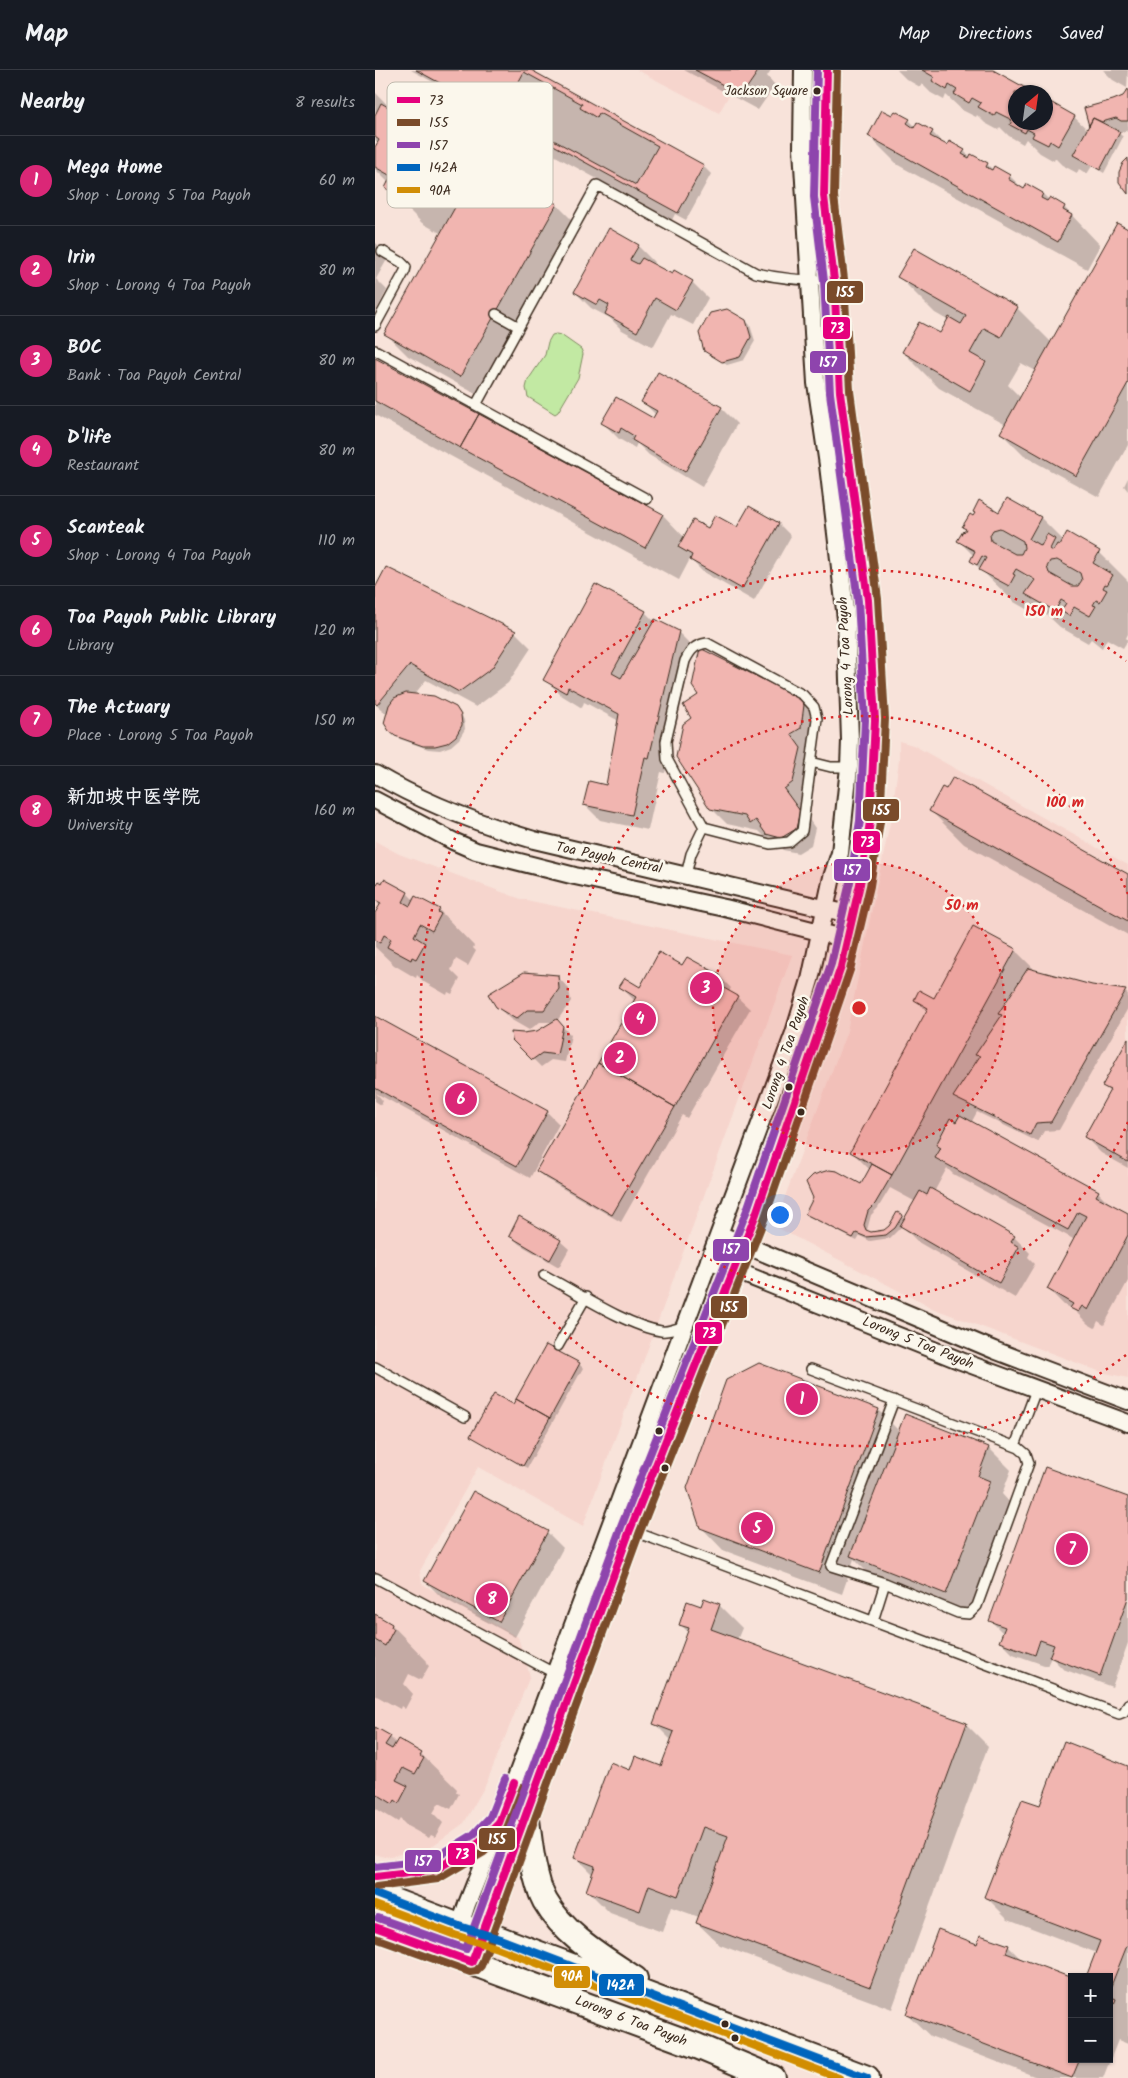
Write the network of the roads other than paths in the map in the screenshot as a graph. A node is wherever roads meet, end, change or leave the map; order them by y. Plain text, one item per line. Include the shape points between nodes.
1 (803, 70) edge
2 (827, 70) edge
3 (382, 251) dead end
4 (834, 280) junction
5 (810, 281) junction
6 (496, 314) dead end
7 (375, 326) edge
8 (519, 327) junction
9 (375, 350) edge
10 (476, 405) junction
11 (647, 499) dead end
12 (811, 762) junction
13 (849, 767) junction
14 (375, 774) edge
15 (375, 800) edge
16 (704, 827) junction
17 (686, 874) junction
18 (826, 908) junction
19 (853, 915) junction
20 (821, 932) junction
21 (847, 939) junction
22 (719, 1234) junction
23 (744, 1244) junction
24 (709, 1260) junction
25 (734, 1271) junction
26 (543, 1275) dead end
27 (586, 1298) junction
28 (684, 1326) junction
29 (558, 1346) dead end
30 (375, 1367) edge
31 (811, 1369) dead end
32 (1036, 1390) junction
33 (894, 1400) junction
34 (1128, 1401) edge
35 (465, 1416) dead end
36 (1128, 1423) edge
37 (1015, 1446) junction
38 (630, 1530) junction
39 (376, 1578) edge
40 (885, 1584) junction
41 (873, 1621) junction
42 (554, 1674) junction
43 (1128, 1704) edge
44 (527, 1810) junction
45 (499, 1823) junction
46 (375, 1877) edge
47 (375, 1894) edge
48 (459, 1926) junction
49 (375, 1927) edge
50 (483, 1933) junction
51 (461, 1959) junction
52 (667, 2002) junction
53 (773, 2078) edge
54 (867, 2078) edge

1 - 5 street, Lorong 4 Toa Payoh via 802,148
2 - 4 street, Lorong 4 Toa Payoh via 824,196
3 - 7 lane via 406,267
4 - 5 lane
4 - 19 street, Lorong 4 Toa Payoh via 840,392 868,600 875,720 870,822
5 - 8 lane via 756,273 597,185
5 - 13 street, Lorong 4 Toa Payoh via 816,383 845,619
6 - 8 lane
8 - 10 lane
9 - 10 lane
10 - 11 lane
12 - 13 lane
12 - 16 lane via 802,831 789,842 770,844
12 - 16 lane via 817,719 813,707 803,695 707,642 697,644 685,661 666,741 667,759
13 - 18 street, Lorong 4 Toa Payoh via 840,853
14 - 17 street, Toa Payoh Central via 492,827 563,848
15 - 20 street, Toa Payoh Central via 477,851
16 - 17 lane
17 - 18 street, Toa Payoh Central
18 - 19 street, Toa Payoh Central
18 - 20 street, Lorong 4 Toa Payoh
19 - 21 street, Lorong 4 Toa Payoh
20 - 21 street, Toa Payoh Central
20 - 22 street, Lorong 4 Toa Payoh via 811,980 794,1034
21 - 23 street, Lorong 4 Toa Payoh via 841,967 799,1093
22 - 23 street, Lorong 5 Toa Payoh
22 - 24 street, Lorong 4 Toa Payoh
23 - 25 street, Lorong 4 Toa Payoh
23 - 34 street, Lorong 5 Toa Payoh via 995,1350
24 - 25 street, Lorong 5 Toa Payoh
24 - 28 street, Lorong 4 Toa Payoh
25 - 32 street, Lorong 5 Toa Payoh
25 - 38 street, Lorong 4 Toa Payoh
26 - 27 lane
27 - 28 lane via 645,1327 663,1331
27 - 29 lane
28 - 42 street, Lorong 4 Toa Payoh
30 - 35 lane
31 - 33 lane
32 - 36 street, Lorong 5 Toa Payoh
32 - 37 lane
33 - 37 lane
33 - 40 lane via 831,1566
37 - 40 lane via 1026,1454 1029,1463 977,1606 969,1614 958,1613
38 - 41 lane
38 - 44 street, Lorong 4 Toa Payoh
39 - 42 lane
40 - 41 lane
41 - 43 lane via 1119,1714
42 - 45 street, Lorong 4 Toa Payoh
44 - 50 street, Lorong 4 Toa Payoh
44 - 52 main road via 531,1851 544,1900 558,1920 581,1942
45 - 46 main road via 479,1843 435,1870
45 - 48 street, Lorong 4 Toa Payoh
47 - 48 main road
48 - 50 main road
48 - 51 street, Lorong 4 Toa Payoh
49 - 51 main road, Lorong 6 Toa Payoh
50 - 51 street, Lorong 4 Toa Payoh
50 - 52 main road
51 - 53 main road, Lorong 6 Toa Payoh via 697,2046
52 - 54 main road

